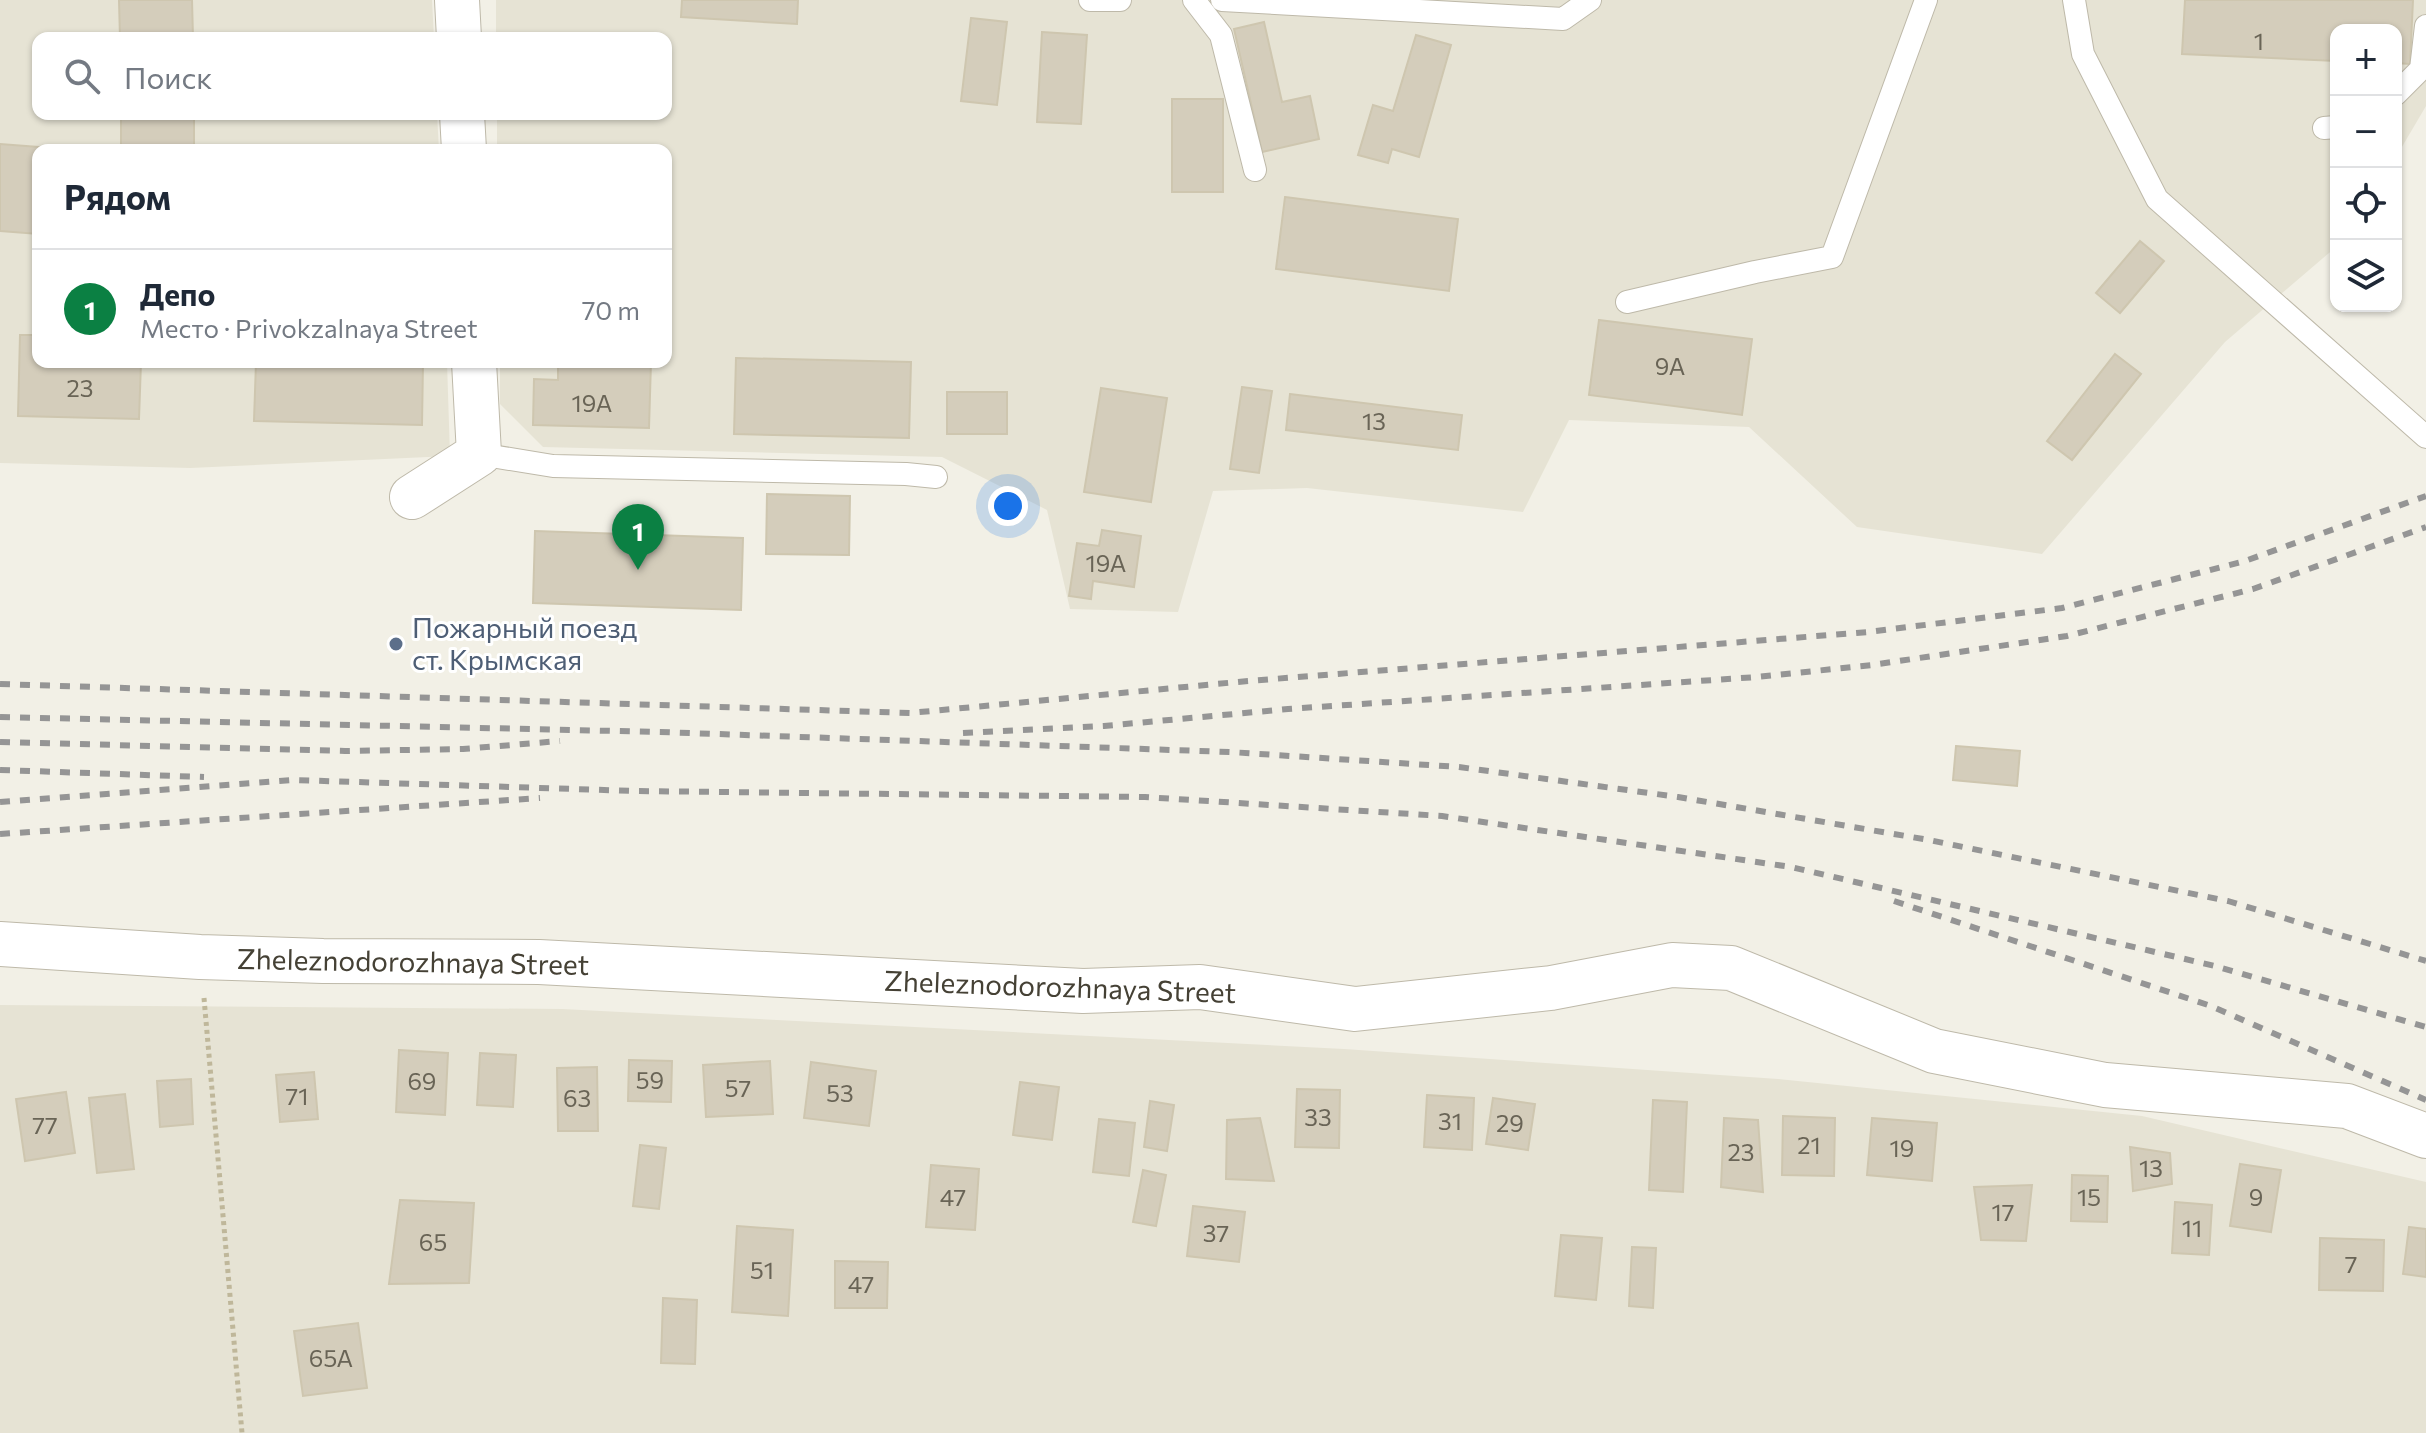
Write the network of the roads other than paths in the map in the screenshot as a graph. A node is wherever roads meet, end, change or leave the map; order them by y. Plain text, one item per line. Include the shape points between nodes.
1 (457, 0) edge
2 (1090, 0) edge
3 (1120, 0) edge
4 (1194, 0) edge
5 (1222, 0) edge
6 (1590, 0) edge
7 (1926, 0) edge
8 (2074, 0) edge
9 (2426, 26) edge
10 (459, 32) edge
11 (2402, 88) edge
12 (462, 120) edge
13 (464, 144) edge
14 (1255, 170) dead end
15 (1627, 302) dead end
16 (474, 368) edge
17 (2426, 437) edge
18 (479, 454) junction
19 (936, 477) dead end
20 (412, 497) dead end
21 (0, 944) edge
22 (2426, 1136) edge

1 - 10 street
2 - 3 lane
4 - 14 lane via 1221,35
5 - 6 lane via 1563,19
7 - 15 lane via 1832,257
8 - 17 lane via 2083,54 2157,199
9 - 11 lane via 2421,69
12 - 13 street
16 - 18 street
18 - 19 lane via 553,466
18 - 20 street
21 - 22 street, Zheleznodorozhnaya Street via 200,957 539,962 1083,991 1200,987 1355,1009 1551,988 1672,965 1731,968 1934,1051 2105,1085 2347,1106

